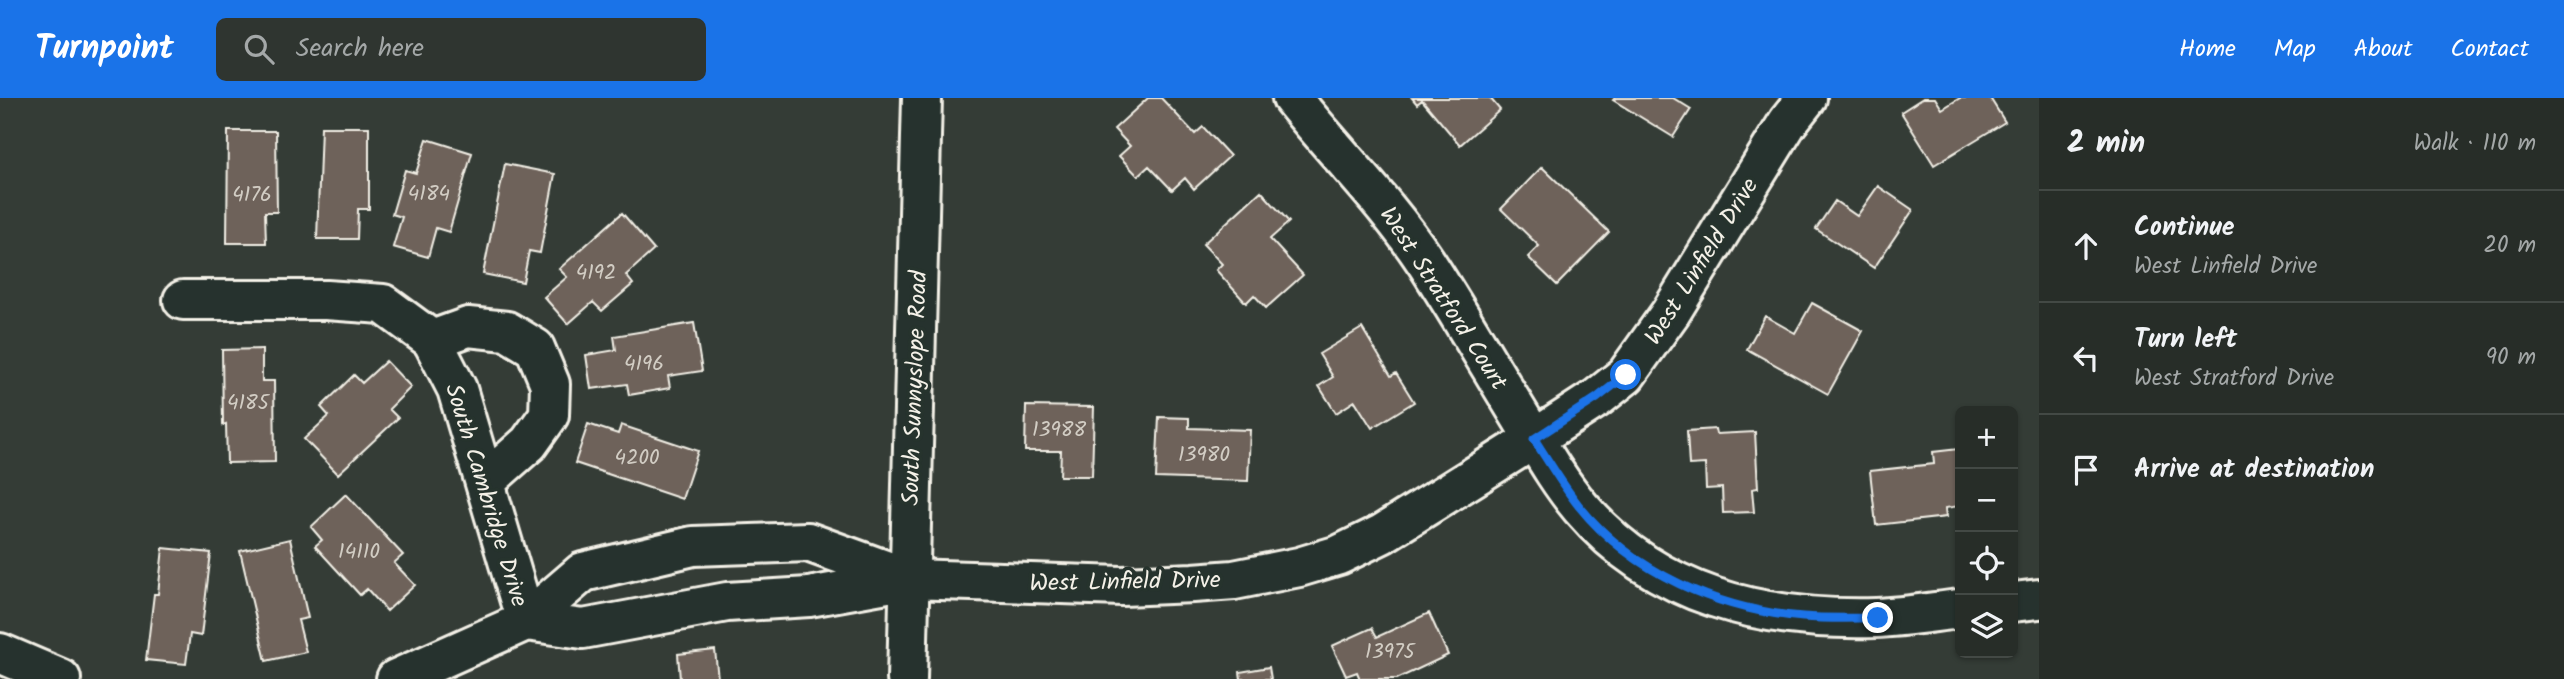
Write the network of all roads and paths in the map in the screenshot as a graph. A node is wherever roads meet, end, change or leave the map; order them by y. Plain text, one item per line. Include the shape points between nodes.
1 (922, 98) edge
2 (1292, 98) edge
3 (1807, 98) edge
4 (183, 299) dead end
5 (432, 340) junction
6 (1534, 439) junction
7 (485, 482) junction
8 (909, 579) junction
9 (2039, 599) edge
10 (2018, 601) edge
11 (1955, 609) edge
12 (526, 621) junction
13 (0, 653) edge
14 (61, 679) edge
15 (396, 679) edge
16 (907, 679) edge

1 - 8 street, South Sunnyslope Road
2 - 6 street, West Stratford Court via 1424,260
3 - 6 street, West Linfield Drive via 1641,357 1597,398
4 - 5 street, South Cambridge Drive via 326,299 383,304
5 - 7 street, South Cambridge Drive via 457,389
5 - 7 street via 468,327 507,331 535,348 550,384 550,415 529,443
6 - 8 street, West Linfield Drive via 1382,534 1339,555 1299,567 1234,580 1122,586
6 - 11 street, West Stratford Court via 1580,507 1609,538 1640,562 1709,597 1804,617 1878,618
7 - 12 street, South Cambridge Drive
8 - 12 street, West Linfield Drive via 810,597 727,601 583,629
8 - 12 street, West Linfield Drive via 808,542 693,546 583,572
8 - 16 street, South Sunnyslope Road
9 - 10 street
12 - 15 street, West Linfield Drive
13 - 14 street

